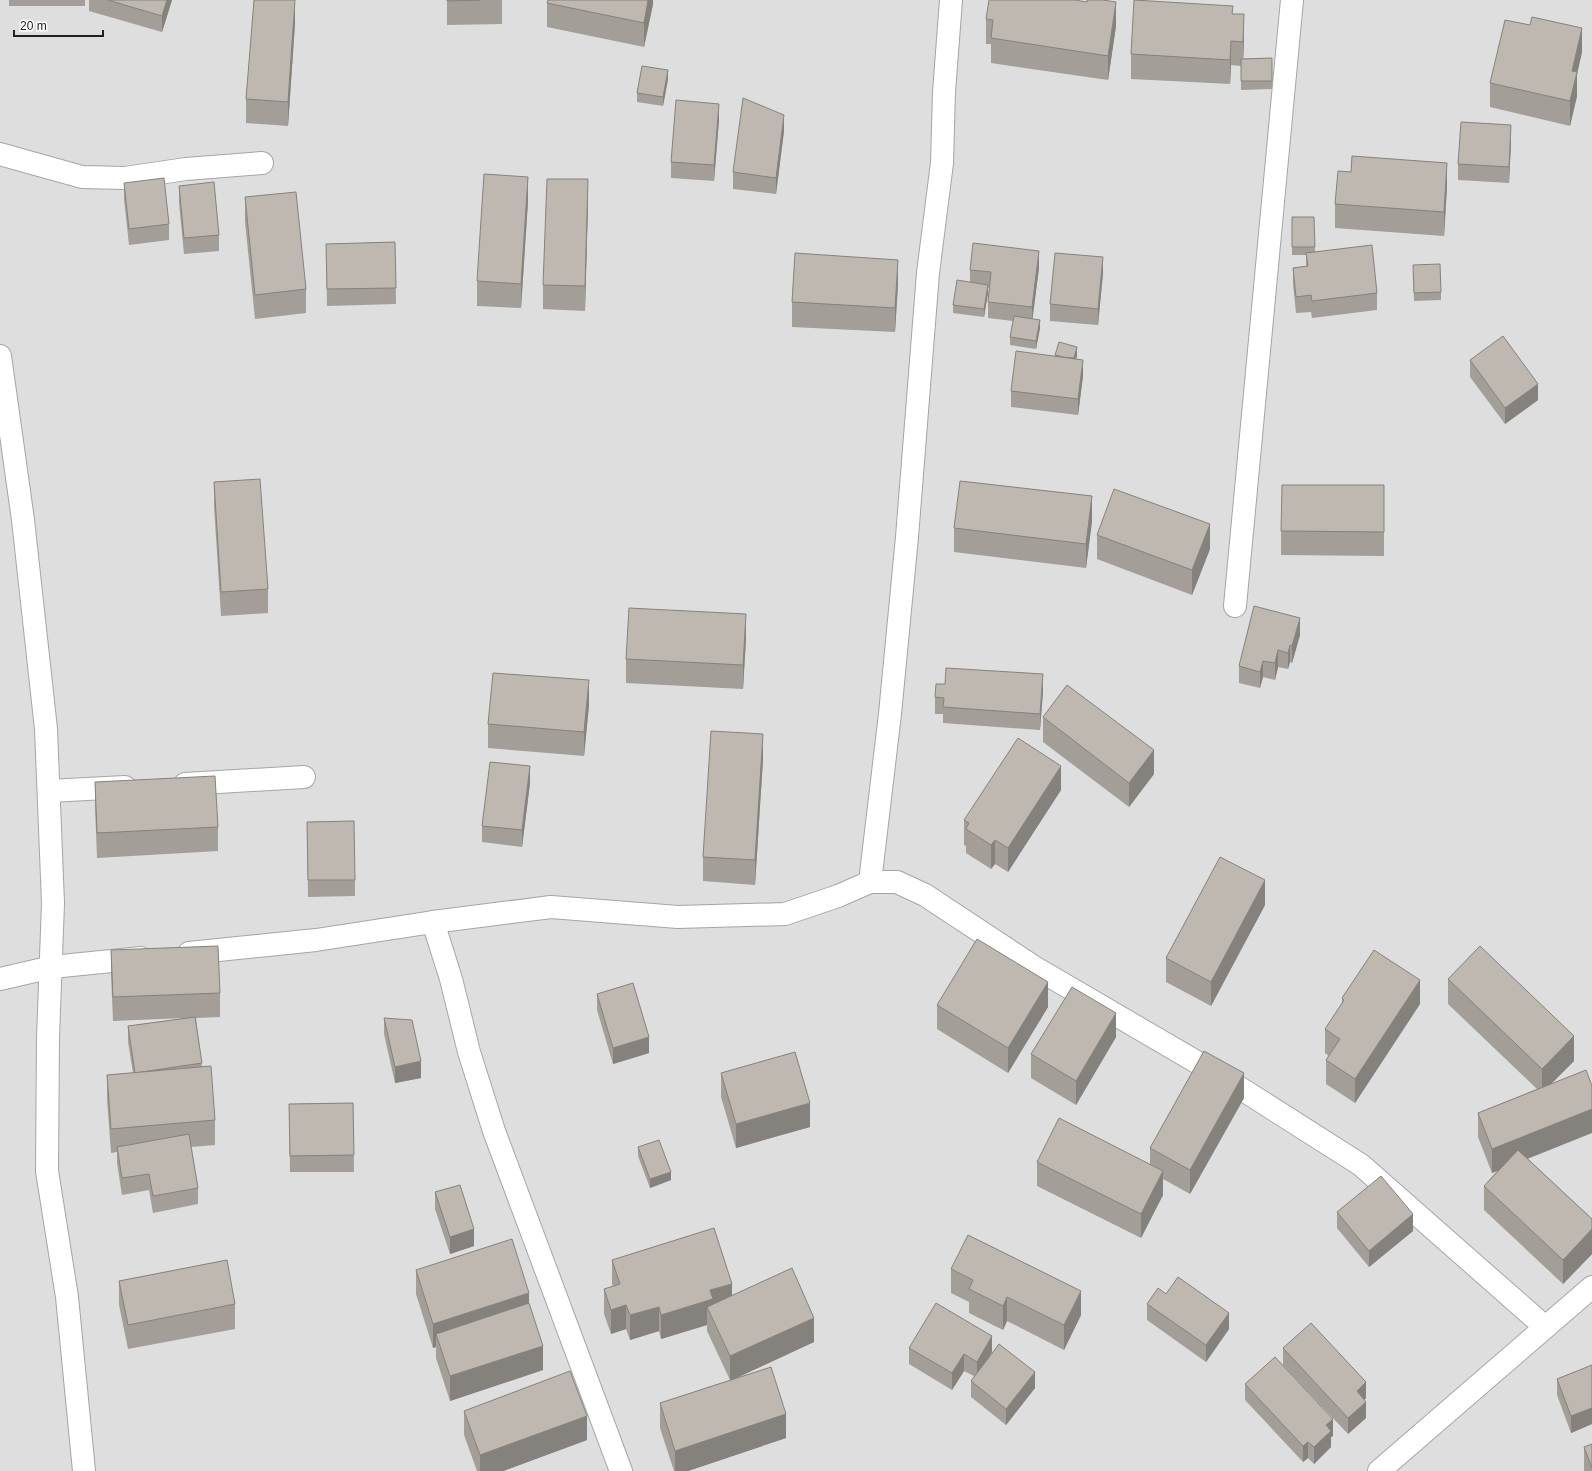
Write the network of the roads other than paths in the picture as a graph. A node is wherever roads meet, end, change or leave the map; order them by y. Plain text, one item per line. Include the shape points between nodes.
1 (951, 0) edge
2 (1292, 0) edge
3 (0, 154) edge
4 (262, 163) dead end
5 (0, 356) edge
6 (1235, 606) dead end
7 (304, 777) dead end
8 (165, 785) edge
9 (142, 786) edge
10 (48, 791) junction
11 (870, 882) junction
12 (434, 922) junction
13 (52, 968) junction
14 (0, 979) edge
15 (1592, 1287) edge
16 (1546, 1327) junction
17 (84, 1471) edge
18 (621, 1471) edge
19 (1379, 1471) edge

1 - 11 street via 942,163 928,273 890,714
2 - 6 street
3 - 4 street via 82,178 125,178 186,169
5 - 10 street via 24,528 46,729
7 - 8 street
9 - 10 street
10 - 13 street via 53,903
11 - 12 street via 785,914 678,917 551,908
11 - 16 street via 897,882 925,895 1034,967 1229,1081 1361,1165
12 - 13 street via 316,940
12 - 18 street via 469,1052 494,1131
13 - 14 street
13 - 17 street via 48,1038 47,1171 67,1297
15 - 16 street
16 - 19 street

